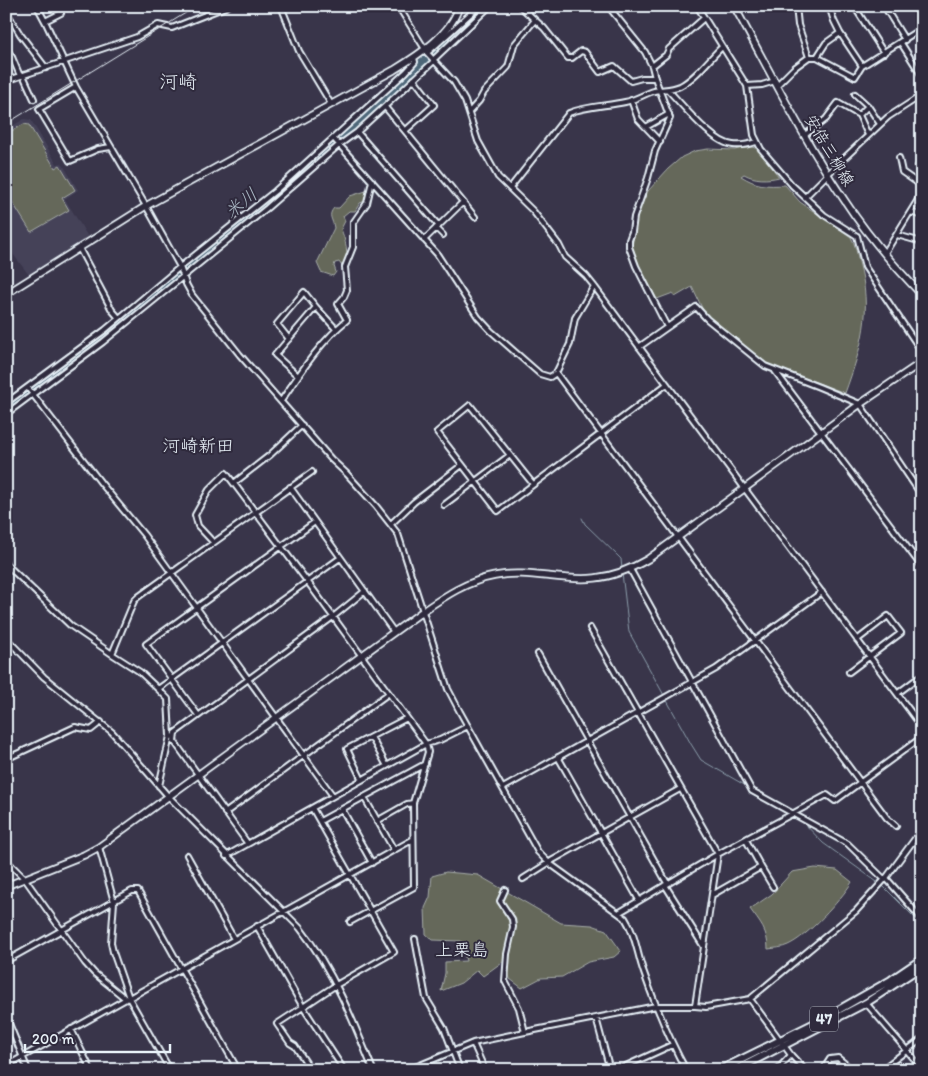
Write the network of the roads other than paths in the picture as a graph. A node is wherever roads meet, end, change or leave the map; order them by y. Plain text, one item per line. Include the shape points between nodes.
1 (37, 6) edge
2 (57, 6) edge
3 (228, 6) edge
4 (281, 6) edge
5 (398, 6) edge
6 (459, 6) edge
7 (479, 6) edge
8 (490, 6) edge
9 (520, 6) edge
10 (608, 6) edge
11 (697, 6) edge
12 (734, 6) edge
13 (796, 6) edge
14 (833, 6) edge
15 (854, 6) edge
16 (884, 6) edge
17 (914, 6) edge
18 (6, 11) edge
19 (704, 18) junction
20 (922, 18) edge
21 (535, 20) junction
22 (45, 21) junction
23 (922, 28) edge
24 (840, 33) junction
25 (903, 41) junction
26 (722, 47) junction
27 (6, 48) edge
28 (427, 52) junction
29 (884, 53) junction
30 (809, 57) junction
31 (817, 57) junction
32 (414, 58) junction
33 (433, 60) junction
34 (64, 62) junction
35 (652, 66) junction
36 (862, 66) junction
37 (46, 68) junction
38 (22, 76) junction
39 (922, 76) edge
40 (654, 78) junction
41 (414, 79) junction
42 (6, 81) edge
43 (776, 83) junction
44 (747, 86) junction
45 (76, 87) junction
46 (660, 90) junction
47 (668, 90) junction
48 (855, 94) dead end
49 (922, 95) edge
50 (34, 99) dead end
51 (631, 100) junction
52 (331, 104) junction
53 (385, 106) junction
54 (868, 106) junction
55 (470, 111) junction
56 (668, 114) junction
57 (859, 115) junction
58 (880, 124) junction
59 (646, 127) junction
60 (405, 131) junction
61 (357, 132) junction
62 (805, 135) junction
63 (868, 136) junction
64 (334, 139) junction
65 (660, 142) junction
66 (756, 142) junction
67 (339, 145) junction
68 (111, 147) junction
69 (899, 158) dead end
70 (922, 161) edge
71 (922, 171) edge
72 (828, 174) junction
73 (372, 181) junction
74 (922, 186) edge
75 (510, 188) junction
76 (922, 193) edge
77 (805, 197) junction
78 (463, 202) junction
79 (146, 206) junction
80 (911, 212) junction
81 (922, 216) edge
82 (476, 217) dead end
83 (437, 227) junction
84 (867, 231) junction
85 (443, 235) dead end
86 (897, 235) junction
87 (857, 236) junction
88 (424, 240) junction
89 (922, 242) edge
90 (79, 248) junction
91 (885, 253) junction
92 (181, 271) junction
93 (594, 286) junction
94 (6, 294) edge
95 (922, 295) edge
96 (316, 307) junction
97 (119, 318) junction
98 (667, 327) junction
99 (336, 328) junction
100 (289, 338) junction
101 (639, 347) junction
102 (922, 352) edge
103 (922, 362) edge
104 (775, 371) junction
105 (556, 373) junction
106 (297, 375) junction
107 (667, 384) junction
108 (28, 388) junction
109 (33, 394) junction
110 (281, 401) junction
111 (6, 403) edge
112 (860, 404) junction
113 (6, 414) edge
114 (302, 426) junction
115 (601, 432) junction
116 (821, 432) junction
117 (510, 455) junction
118 (462, 464) junction
119 (312, 472) dead end
120 (475, 482) junction
121 (234, 483) junction
122 (533, 484) junction
123 (290, 487) junction
124 (744, 488) junction
125 (922, 496) edge
126 (444, 505) dead end
127 (256, 512) junction
128 (315, 522) junction
129 (391, 524) junction
130 (678, 537) junction
131 (212, 542) junction
132 (281, 546) junction
133 (340, 558) junction
134 (6, 564) edge
135 (922, 567) edge
136 (630, 569) junction
137 (172, 572) junction
138 (308, 581) junction
139 (365, 591) junction
140 (822, 592) junction
141 (196, 608) junction
142 (423, 611) junction
143 (333, 617) junction
144 (590, 628) dead end
145 (394, 632) junction
146 (6, 638) edge
147 (756, 639) junction
148 (857, 640) junction
149 (222, 643) junction
150 (112, 654) junction
151 (538, 654) dead end
152 (362, 657) junction
153 (870, 657) junction
154 (849, 672) dead end
155 (922, 675) edge
156 (172, 679) junction
157 (249, 679) junction
158 (692, 682) junction
159 (158, 689) junction
160 (389, 694) junction
161 (898, 694) junction
162 (638, 713) junction
163 (198, 715) junction
164 (277, 718) junction
165 (406, 718) junction
166 (101, 722) junction
167 (468, 726) junction
168 (922, 727) edge
169 (172, 736) junction
170 (371, 737) junction
171 (922, 738) edge
172 (587, 741) junction
173 (426, 744) junction
174 (304, 756) junction
175 (558, 757) junction
176 (6, 759) edge
177 (425, 764) junction
178 (387, 766) junction
179 (198, 775) junction
180 (362, 780) junction
181 (862, 782) junction
182 (159, 786) junction
183 (503, 788) junction
184 (680, 789) junction
185 (168, 796) junction
186 (333, 796) junction
187 (364, 797) junction
188 (412, 804) junction
189 (312, 808) junction
190 (342, 809) junction
191 (225, 813) junction
192 (794, 814) junction
193 (630, 817) junction
194 (320, 821) junction
195 (377, 821) junction
196 (896, 826) dead end
197 (922, 829) edge
198 (602, 833) junction
199 (412, 840) junction
200 (746, 840) junction
201 (248, 844) junction
202 (99, 847) junction
203 (394, 850) junction
204 (718, 854) junction
205 (187, 855) dead end
206 (226, 856) junction
207 (6, 860) edge
208 (372, 862) junction
209 (549, 863) junction
210 (761, 866) junction
211 (350, 875) junction
212 (25, 879) junction
213 (523, 879) dead end
214 (886, 879) junction
215 (666, 884) junction
216 (6, 886) edge
217 (773, 887) dead end
218 (505, 890) dead end
219 (712, 895) junction
220 (639, 900) junction
221 (114, 902) junction
222 (371, 911) junction
223 (283, 912) junction
224 (620, 912) junction
225 (922, 919) edge
226 (350, 922) dead end
227 (257, 926) junction
228 (62, 930) junction
229 (234, 939) junction
230 (415, 940) dead end
231 (704, 947) junction
232 (922, 959) edge
233 (6, 961) edge
234 (922, 966) edge
235 (182, 968) junction
236 (336, 985) junction
237 (128, 999) junction
238 (750, 999) junction
239 (866, 1003) junction
240 (656, 1006) junction
241 (695, 1006) junction
242 (303, 1007) junction
243 (6, 1016) edge
244 (596, 1018) junction
245 (71, 1029) junction
246 (525, 1032) junction
247 (922, 1039) edge
248 (781, 1042) junction
249 (473, 1043) junction
250 (672, 1045) junction
251 (907, 1050) junction
252 (452, 1051) junction
253 (791, 1055) junction
254 (22, 1057) junction
255 (6, 1066) edge
256 (922, 1068) edge
257 (28, 1070) edge
258 (91, 1070) edge
259 (170, 1070) edge
260 (238, 1070) edge
261 (311, 1070) edge
262 (344, 1070) edge
263 (373, 1070) edge
264 (408, 1070) edge
265 (460, 1070) edge
266 (485, 1070) edge
267 (610, 1070) edge
268 (617, 1070) edge
269 (686, 1070) edge
270 (720, 1070) edge
271 (736, 1070) edge
272 (777, 1070) edge
273 (805, 1070) edge
274 (823, 1070) edge
275 (853, 1070) edge
276 (881, 1070) edge

1 - 22 street
2 - 22 street via 60,13
3 - 34 street via 172,28 158,25 136,37
4 - 52 street via 298,51
5 - 28 street
6 - 28 street via 453,22
7 - 28 street
8 - 33 street
9 - 21 street
10 - 35 street via 635,37
11 - 19 street
12 - 43 street, 安倍三柳線
13 - 30 street via 798,25
14 - 24 street via 830,9
15 - 29 street
16 - 25 street
17 - 20 street
18 - 37 street
19 - 26 street
19 - 35 street
21 - 40 street via 568,58 581,51 600,72 614,66 630,81
21 - 55 street via 514,45 508,67
22 - 34 street
23 - 25 street
24 - 31 street via 826,42
24 - 36 street
25 - 29 street
25 - 39 street
26 - 44 street
26 - 47 street via 695,75
27 - 38 street
28 - 32 street
28 - 33 street
29 - 36 street
30 - 31 street
30 - 43 street
31 - 36 street via 855,77
32 - 52 street
32 - 64 street via 415,62 406,72
33 - 41 street
33 - 55 street via 454,82
34 - 37 street
34 - 45 street
35 - 40 street
37 - 38 street
38 - 42 street
38 - 50 street
40 - 46 street
41 - 53 street
41 - 60 street via 434,105
43 - 44 street
43 - 62 street, 安倍三柳線
44 - 66 street
45 - 68 street
45 - 68 street via 39,109 70,161
46 - 47 street
46 - 51 street
46 - 56 street
47 - 66 street via 708,131 724,142 732,145
48 - 54 street
49 - 58 street
51 - 59 street via 638,119
51 - 75 street via 569,113
52 - 79 street
53 - 60 street
53 - 61 street
54 - 57 street
54 - 58 street
55 - 75 street via 482,151 498,177
56 - 59 street
56 - 65 street via 670,118
57 - 62 street via 838,103 826,119
57 - 63 street
58 - 63 street
59 - 65 street
60 - 78 street
61 - 67 street
61 - 83 street
62 - 72 street, 安倍三柳線
63 - 72 street
64 - 67 street
64 - 92 street
65 - 98 street via 634,217 629,247
66 - 77 street
67 - 73 street
67 - 92 street via 267,208
68 - 79 street
69 - 74 street via 902,172
70 - 71 street via 918,166
72 - 77 street
72 - 84 street, 安倍三柳線
73 - 88 street
73 - 99 street via 367,202 353,223 353,247 346,267 347,290 338,304 347,320
75 - 93 street via 533,211 565,257
76 - 80 street
77 - 87 street via 824,215
78 - 82 street
78 - 83 street
79 - 90 street
79 - 92 street
80 - 81 street
80 - 86 street
83 - 85 street
83 - 88 street
84 - 87 street
84 - 91 street, 安倍三柳線
86 - 89 street
86 - 91 street
87 - 102 street via 866,267
88 - 105 street via 491,331 540,374 550,376
90 - 94 street
90 - 97 street
91 - 95 street, 安倍三柳線
92 - 97 street
92 - 109 street via 103,342
92 - 110 street via 192,295
93 - 101 street
93 - 105 street via 575,318 570,344
96 - 99 street
96 - 100 street
96 - 100 street via 304,292 276,324
97 - 108 street
98 - 101 street
98 - 104 street via 696,308
99 - 106 street
100 - 106 street via 275,355
101 - 107 street
103 - 112 street
104 - 112 street
104 - 116 street
105 - 115 street
106 - 110 street
107 - 115 street
107 - 124 street
108 - 109 street
108 - 111 street
109 - 113 street
109 - 137 street
110 - 114 street
112 - 116 street
112 - 125 street
114 - 121 street
114 - 129 street
115 - 122 street
115 - 130 street
116 - 124 street
116 - 135 street
117 - 118 street via 470,405 436,432
117 - 120 street
117 - 122 street
118 - 120 street
118 - 129 street
119 - 123 street
120 - 122 street via 498,511
120 - 126 street
121 - 127 street
121 - 131 street via 226,473 209,490 194,515 198,526
123 - 127 street
123 - 128 street
124 - 130 street
124 - 140 street
127 - 131 street
127 - 132 street
128 - 132 street
128 - 133 street
129 - 142 street via 398,534
130 - 136 street
130 - 147 street
131 - 137 street
132 - 138 street
132 - 141 street
133 - 138 street
133 - 139 street
134 - 150 street via 71,626
136 - 142 street via 594,578 519,573 497,575 468,584
136 - 158 street
137 - 141 street
137 - 150 street via 134,601
138 - 143 street
138 - 149 street
139 - 143 street
139 - 145 street
140 - 147 street
140 - 148 street
141 - 149 street
141 - 156 street via 146,644
142 - 145 street
142 - 167 street via 448,689
143 - 152 street
143 - 157 street
144 - 162 street
145 - 152 street
146 - 166 street via 44,676
147 - 158 street via 716,669
147 - 181 street
148 - 153 street
148 - 153 street via 888,616 901,633
149 - 156 street
149 - 157 street
150 - 159 street via 140,672
151 - 172 street
152 - 160 street
152 - 164 street
153 - 154 street
153 - 161 street
155 - 161 street
156 - 159 street
156 - 163 street
157 - 163 street
157 - 164 street
158 - 162 street
158 - 192 street via 752,791
159 - 169 street via 168,699
160 - 165 street
160 - 174 street
161 - 168 street
162 - 172 street
162 - 184 street
163 - 169 street
164 - 174 street
164 - 179 street
165 - 170 street
165 - 173 street
166 - 176 street via 91,730 74,727
166 - 182 street
167 - 173 street
167 - 183 street
169 - 179 street
169 - 182 street
170 - 178 street
170 - 180 street via 347,749
171 - 181 street
172 - 175 street
172 - 193 street
173 - 177 street
173 - 178 street
174 - 186 street
174 - 191 street
175 - 183 street
175 - 198 street
177 - 187 street
177 - 188 street
178 - 180 street
179 - 185 street
179 - 191 street
180 - 186 street
181 - 192 street via 835,801 827,795
181 - 196 street
182 - 185 street
183 - 209 street via 538,852
184 - 193 street
184 - 204 street
185 - 202 street
185 - 206 street
186 - 189 street
187 - 190 street
187 - 195 street
188 - 195 street
188 - 199 street
189 - 194 street
189 - 201 street
190 - 194 street
190 - 208 street
191 - 201 street
192 - 200 street
192 - 214 street via 848,844
193 - 198 street
193 - 215 street
194 - 211 street
195 - 203 street
197 - 214 street
198 - 209 street
198 - 220 street
199 - 203 street
199 - 222 street via 414,886
200 - 204 street
200 - 210 street
201 - 206 street
202 - 212 street
202 - 221 street
203 - 208 street
204 - 215 street
204 - 219 street
205 - 229 street
206 - 223 street
207 - 212 street
208 - 211 street
209 - 213 street
209 - 224 street
210 - 217 street
210 - 219 street
211 - 222 street
211 - 223 street
212 - 216 street
212 - 228 street
214 - 225 street
214 - 238 street via 844,922
215 - 220 street
215 - 231 street
218 - 246 street via 500,902 512,918 514,927 505,981 519,1008
219 - 231 street
220 - 224 street
221 - 228 street
221 - 235 street via 138,891
221 - 237 street via 111,943
222 - 226 street
222 - 236 street via 394,952
223 - 227 street
223 - 236 street via 314,947
224 - 240 street via 632,928
227 - 229 street
227 - 242 street
228 - 233 street
228 - 237 street via 94,973
229 - 235 street
230 - 252 street via 426,998 444,1028
231 - 241 street
232 - 248 main road, 47
234 - 239 main road, 47
235 - 237 street
235 - 260 street
236 - 242 street
236 - 263 street
237 - 245 street
237 - 259 street
238 - 241 street
238 - 248 street
239 - 248 main road, 47
239 - 251 street
240 - 241 street
240 - 244 street
240 - 250 street
242 - 261 street via 277,1024
242 - 262 street
243 - 254 street
244 - 246 street
244 - 267 street
245 - 254 street
245 - 258 street
246 - 249 street
247 - 251 street
248 - 253 street
248 - 270 main road, 47
248 - 271 main road, 47
249 - 252 street
249 - 266 street
250 - 268 street
250 - 269 street
251 - 256 street
251 - 276 street
252 - 264 street
252 - 265 street
253 - 272 street
253 - 273 street
254 - 255 street
254 - 257 street
274 - 275 street via 830,1059 838,1058

